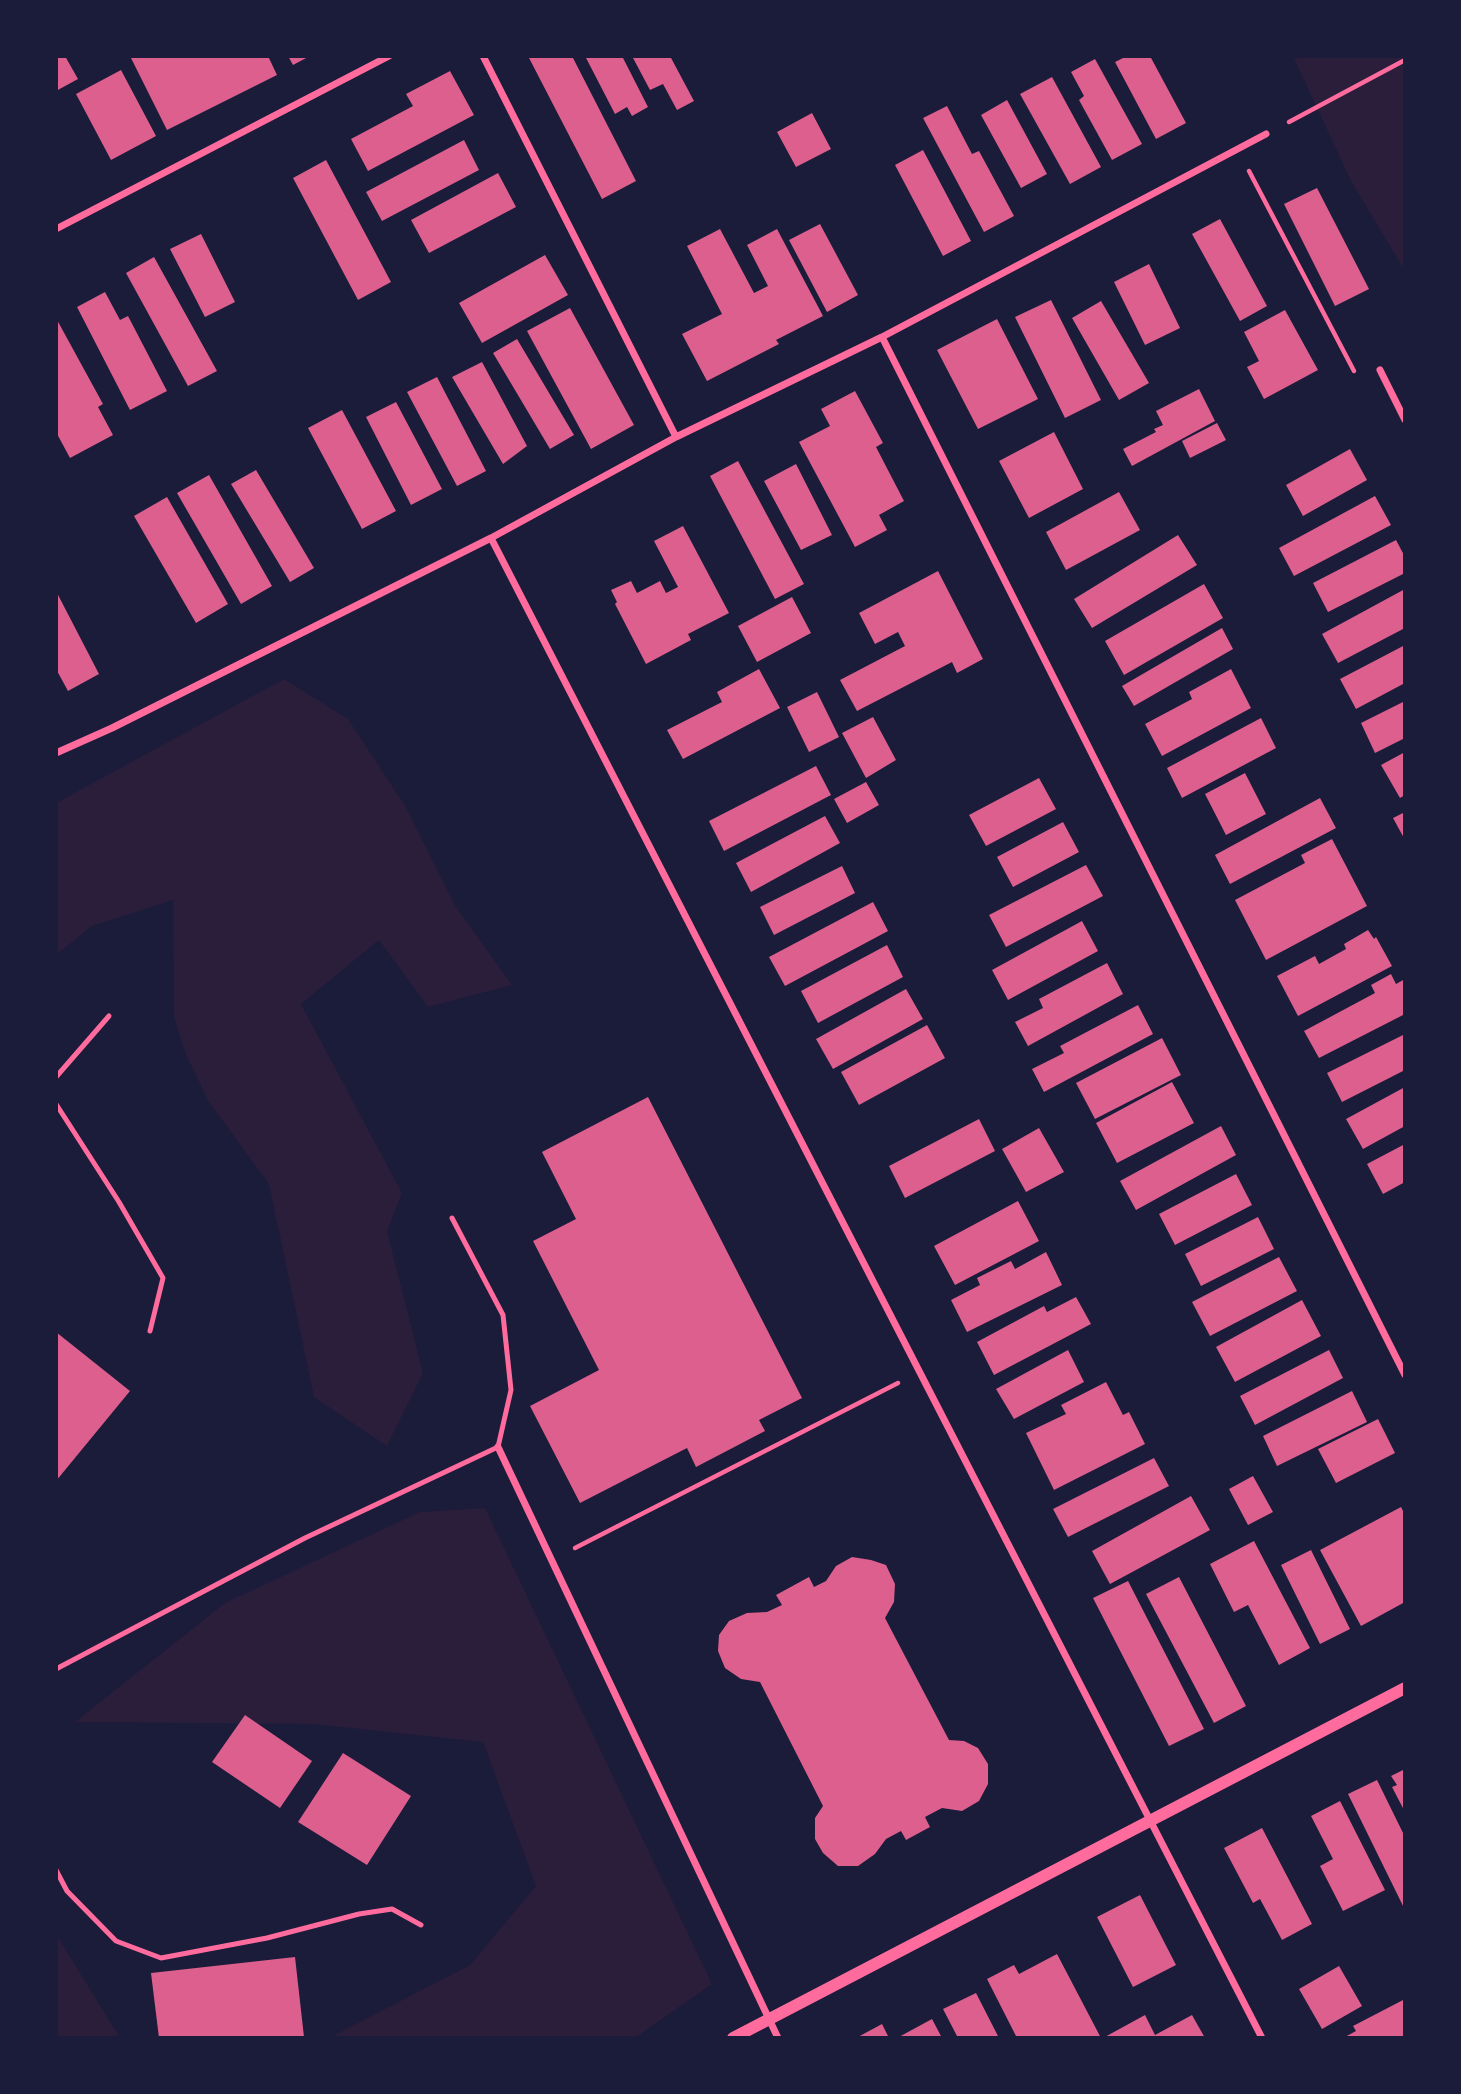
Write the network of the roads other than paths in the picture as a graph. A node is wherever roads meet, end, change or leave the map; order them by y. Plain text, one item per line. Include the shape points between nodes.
1 (389, 56) edge
2 (483, 56) edge
3 (1266, 134) road end
4 (56, 229) edge
5 (882, 337) junction
6 (1380, 370) road end
7 (1405, 420) edge
8 (676, 438) junction
9 (491, 538) junction
10 (56, 753) edge
11 (109, 1016) dead end
12 (56, 1077) edge
13 (56, 1104) edge
14 (452, 1218) dead end
15 (149, 1331) dead end
16 (1405, 1375) edge
17 (498, 1447) junction
18 (56, 1669) edge
19 (1405, 1688) edge
20 (1150, 1821) junction
21 (56, 1870) edge
22 (421, 1925) dead end
23 (769, 2019) junction
24 (733, 2038) edge
25 (778, 2038) edge
26 (1262, 2038) edge

1 - 4 street
2 - 8 street
3 - 5 street
5 - 8 street
5 - 16 street
6 - 7 street
8 - 9 street
9 - 10 street
9 - 20 street
11 - 12 lane
13 - 15 lane via 163,1278
14 - 17 lane via 503,1315 511,1390
17 - 18 lane via 304,1538
17 - 23 street
19 - 20 street
20 - 23 street
20 - 26 street
21 - 22 lane via 67,1891 116,1941 161,1958 392,1909
23 - 24 street
23 - 25 street

